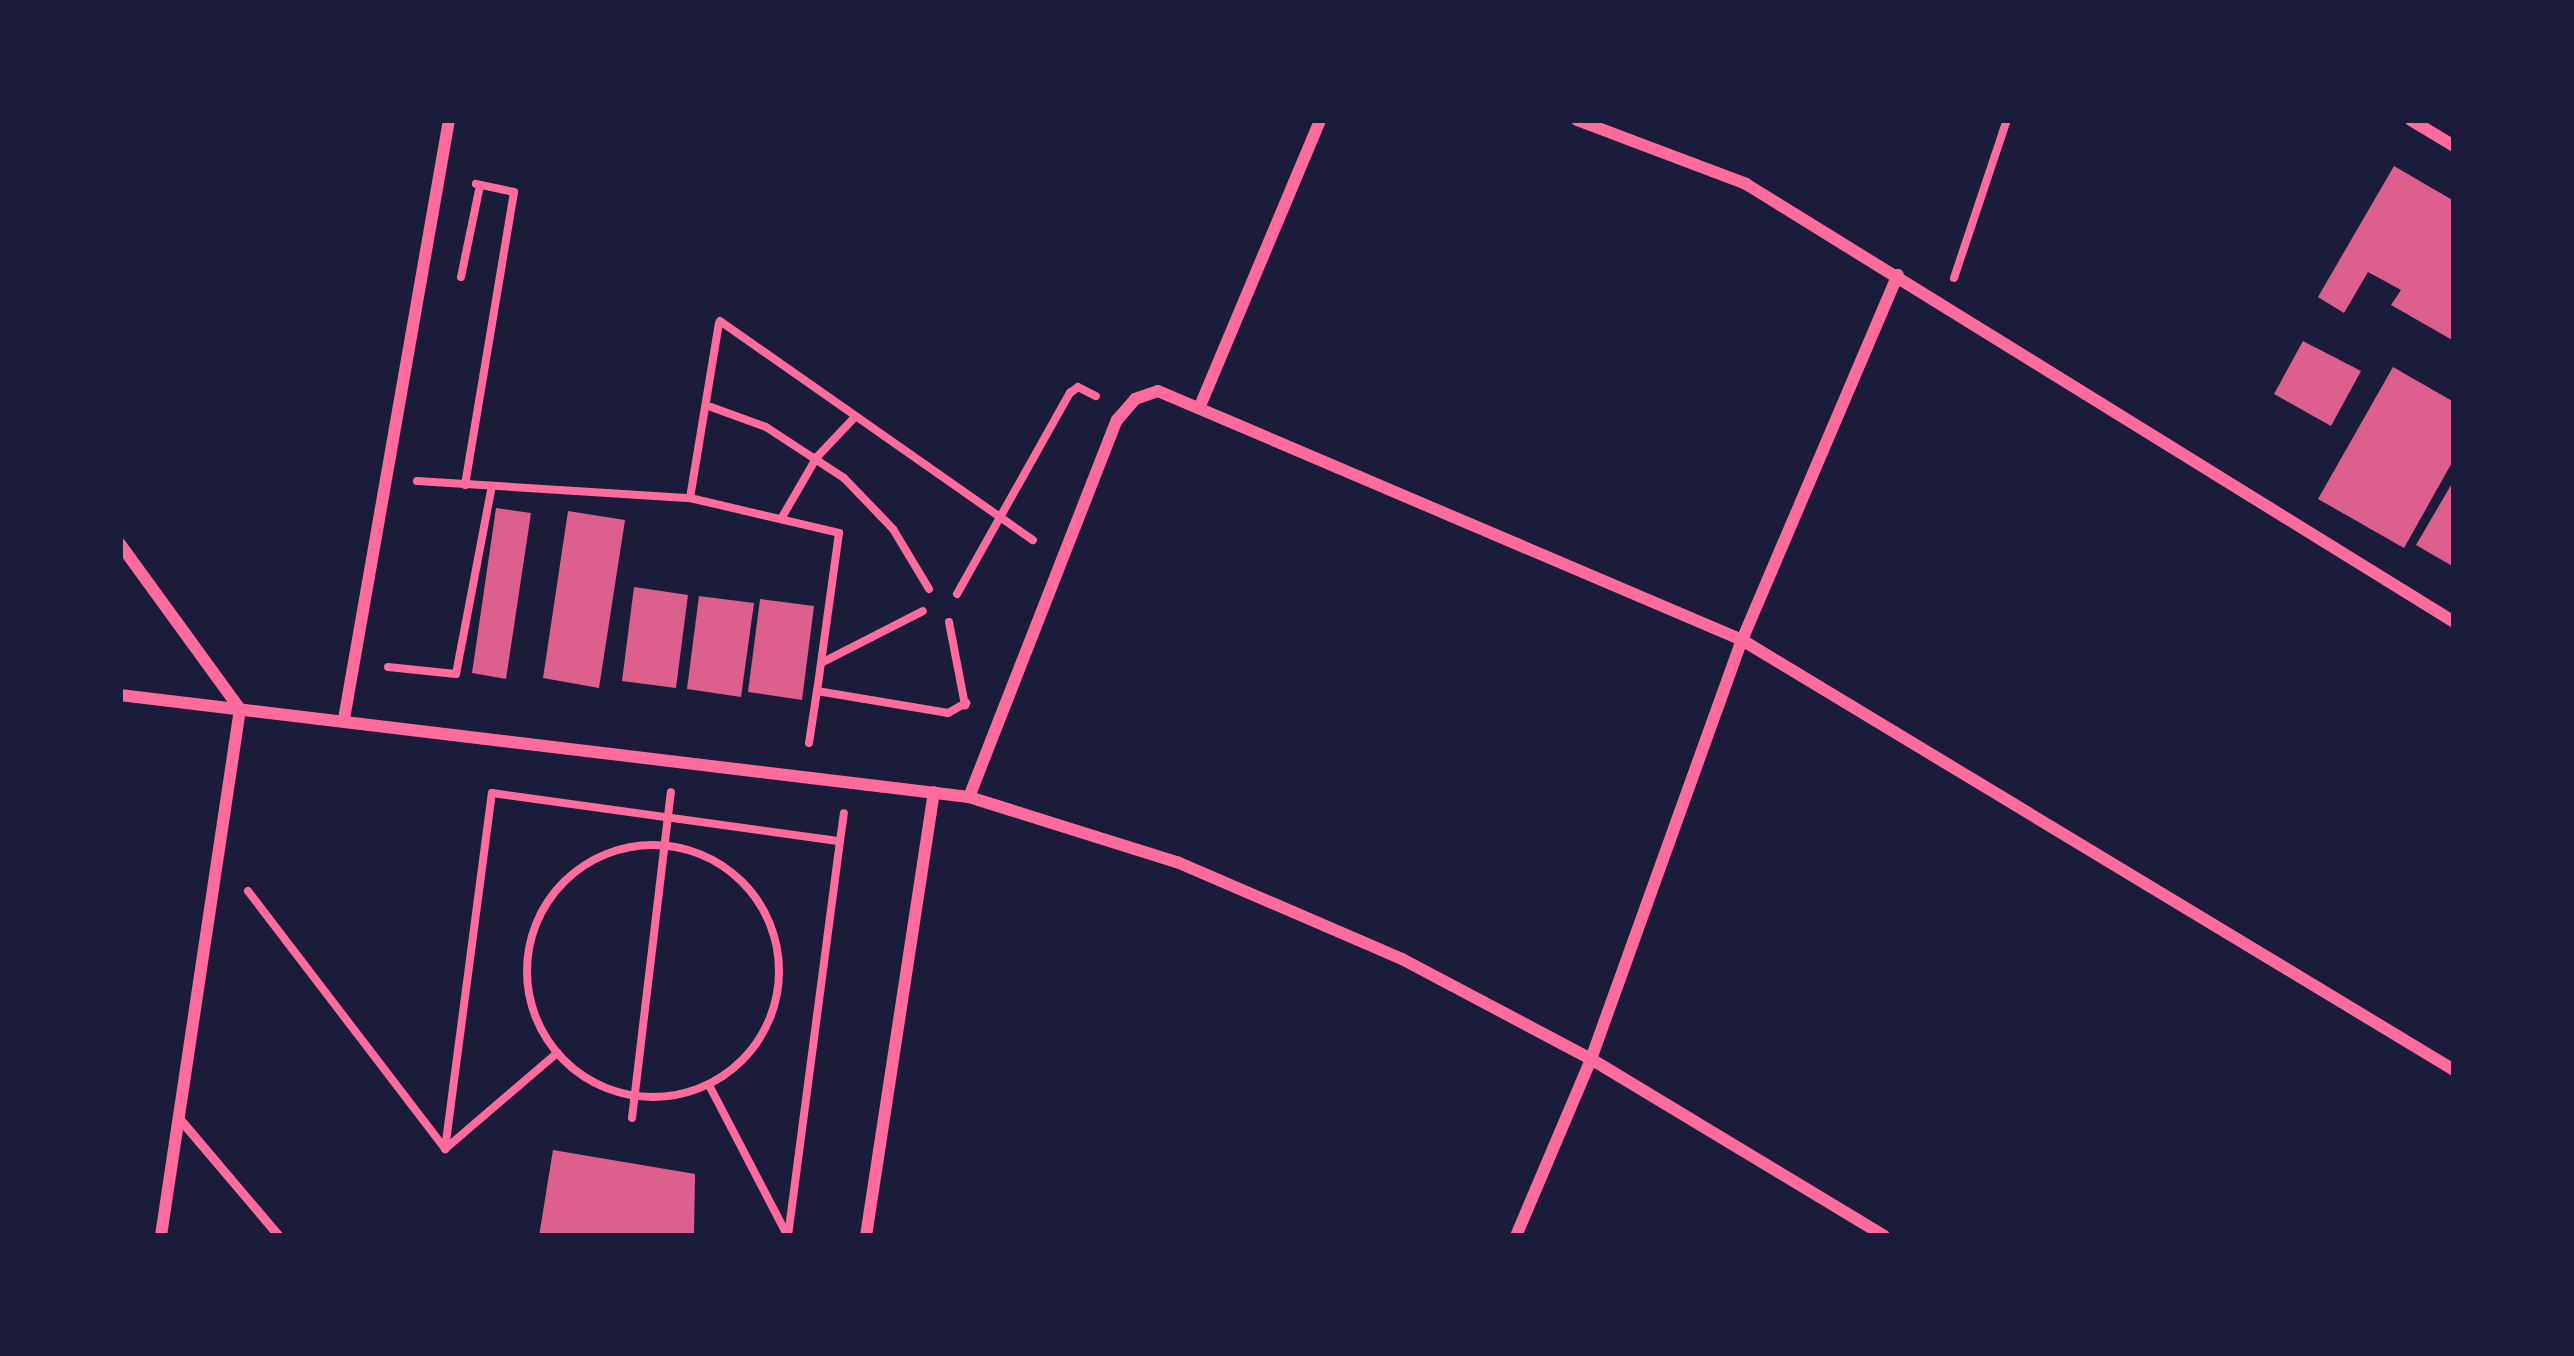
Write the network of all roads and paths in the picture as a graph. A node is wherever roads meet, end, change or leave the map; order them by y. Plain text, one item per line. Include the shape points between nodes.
1 (449, 120) edge
2 (1320, 120) edge
3 (1577, 120) edge
4 (2007, 120) edge
5 (2411, 120) edge
6 (2454, 146) edge
7 (439, 176) junction
8 (1898, 275) junction
9 (1946, 304) junction
10 (1200, 406) junction
11 (711, 407) junction
12 (1099, 415) dead end
13 (853, 419) junction
14 (817, 457) junction
15 (386, 479) junction
16 (465, 485) junction
17 (491, 486) junction
18 (690, 498) junction
19 (997, 516) junction
20 (781, 519) junction
21 (1044, 520) dead end
22 (1033, 541) junction
23 (120, 544) edge
24 (1027, 559) dead end
25 (929, 589) dead end
26 (957, 594) dead end
27 (923, 611) dead end
28 (949, 622) dead end
29 (2454, 622) edge
30 (1742, 640) junction
31 (821, 663) junction
32 (380, 666) dead end
33 (978, 688) dead end
34 (817, 691) junction
35 (120, 695) edge
36 (964, 705) junction
37 (240, 710) junction
38 (1001, 716) junction
39 (344, 719) junction
40 (676, 760) junction
41 (804, 777) junction
42 (934, 792) junction
43 (969, 796) junction
44 (668, 817) junction
45 (665, 845) junction
46 (218, 852) junction
47 (557, 1053) junction
48 (1591, 1059) junction
49 (2454, 1070) edge
50 (710, 1085) junction
51 (634, 1097) junction
52 (178, 1117) junction
53 (632, 1118) dead end
54 (445, 1149) junction
55 (160, 1236) edge
56 (279, 1236) edge
57 (788, 1236) edge
58 (866, 1236) edge
59 (1516, 1236) edge
60 (1884, 1236) edge

1 - 7 street
2 - 10 street
3 - 8 street via 1746,184
4 - 9 path
5 - 6 street
7 - 15 street
7 - 16 path via 514,192
8 - 9 street
8 - 30 street
9 - 29 street
10 - 30 street
10 - 38 street via 1158,392 1135,399 1117,420
11 - 13 path via 719,321
11 - 14 path
11 - 18 path
12 - 19 path via 1090,389 1070,393
13 - 14 path
13 - 19 path
14 - 20 path
14 - 25 path via 893,529
15 - 16 path
15 - 39 street
16 - 17 path
17 - 18 path
17 - 32 path via 456,674
18 - 20 path
19 - 22 path
19 - 26 path
20 - 31 path via 839,533
21 - 22 path
22 - 24 path
23 - 37 street
27 - 31 path
28 - 36 path
30 - 48 street
30 - 49 street
31 - 34 path
33 - 36 path
34 - 36 path via 948,713
34 - 41 path
35 - 37 street
36 - 38 path
37 - 39 street
37 - 46 street
38 - 43 street
39 - 40 street
40 - 41 street
40 - 44 path
41 - 42 street
42 - 43 street
42 - 58 street
43 - 48 street via 1198,871 1402,959
44 - 45 path
44 - 54 path via 492,793
44 - 57 path via 840,842
45 - 47 path via 635,846 579,868 540,913 528,985
45 - 50 path via 694,852 744,884 768,921 779,963 778,993 754,1047
45 - 51 path
46 - 52 street
46 - 54 path
47 - 51 path via 592,1082
47 - 54 path
48 - 59 street
48 - 60 street
50 - 51 path
50 - 57 path
51 - 53 path
52 - 55 street
52 - 56 lane

